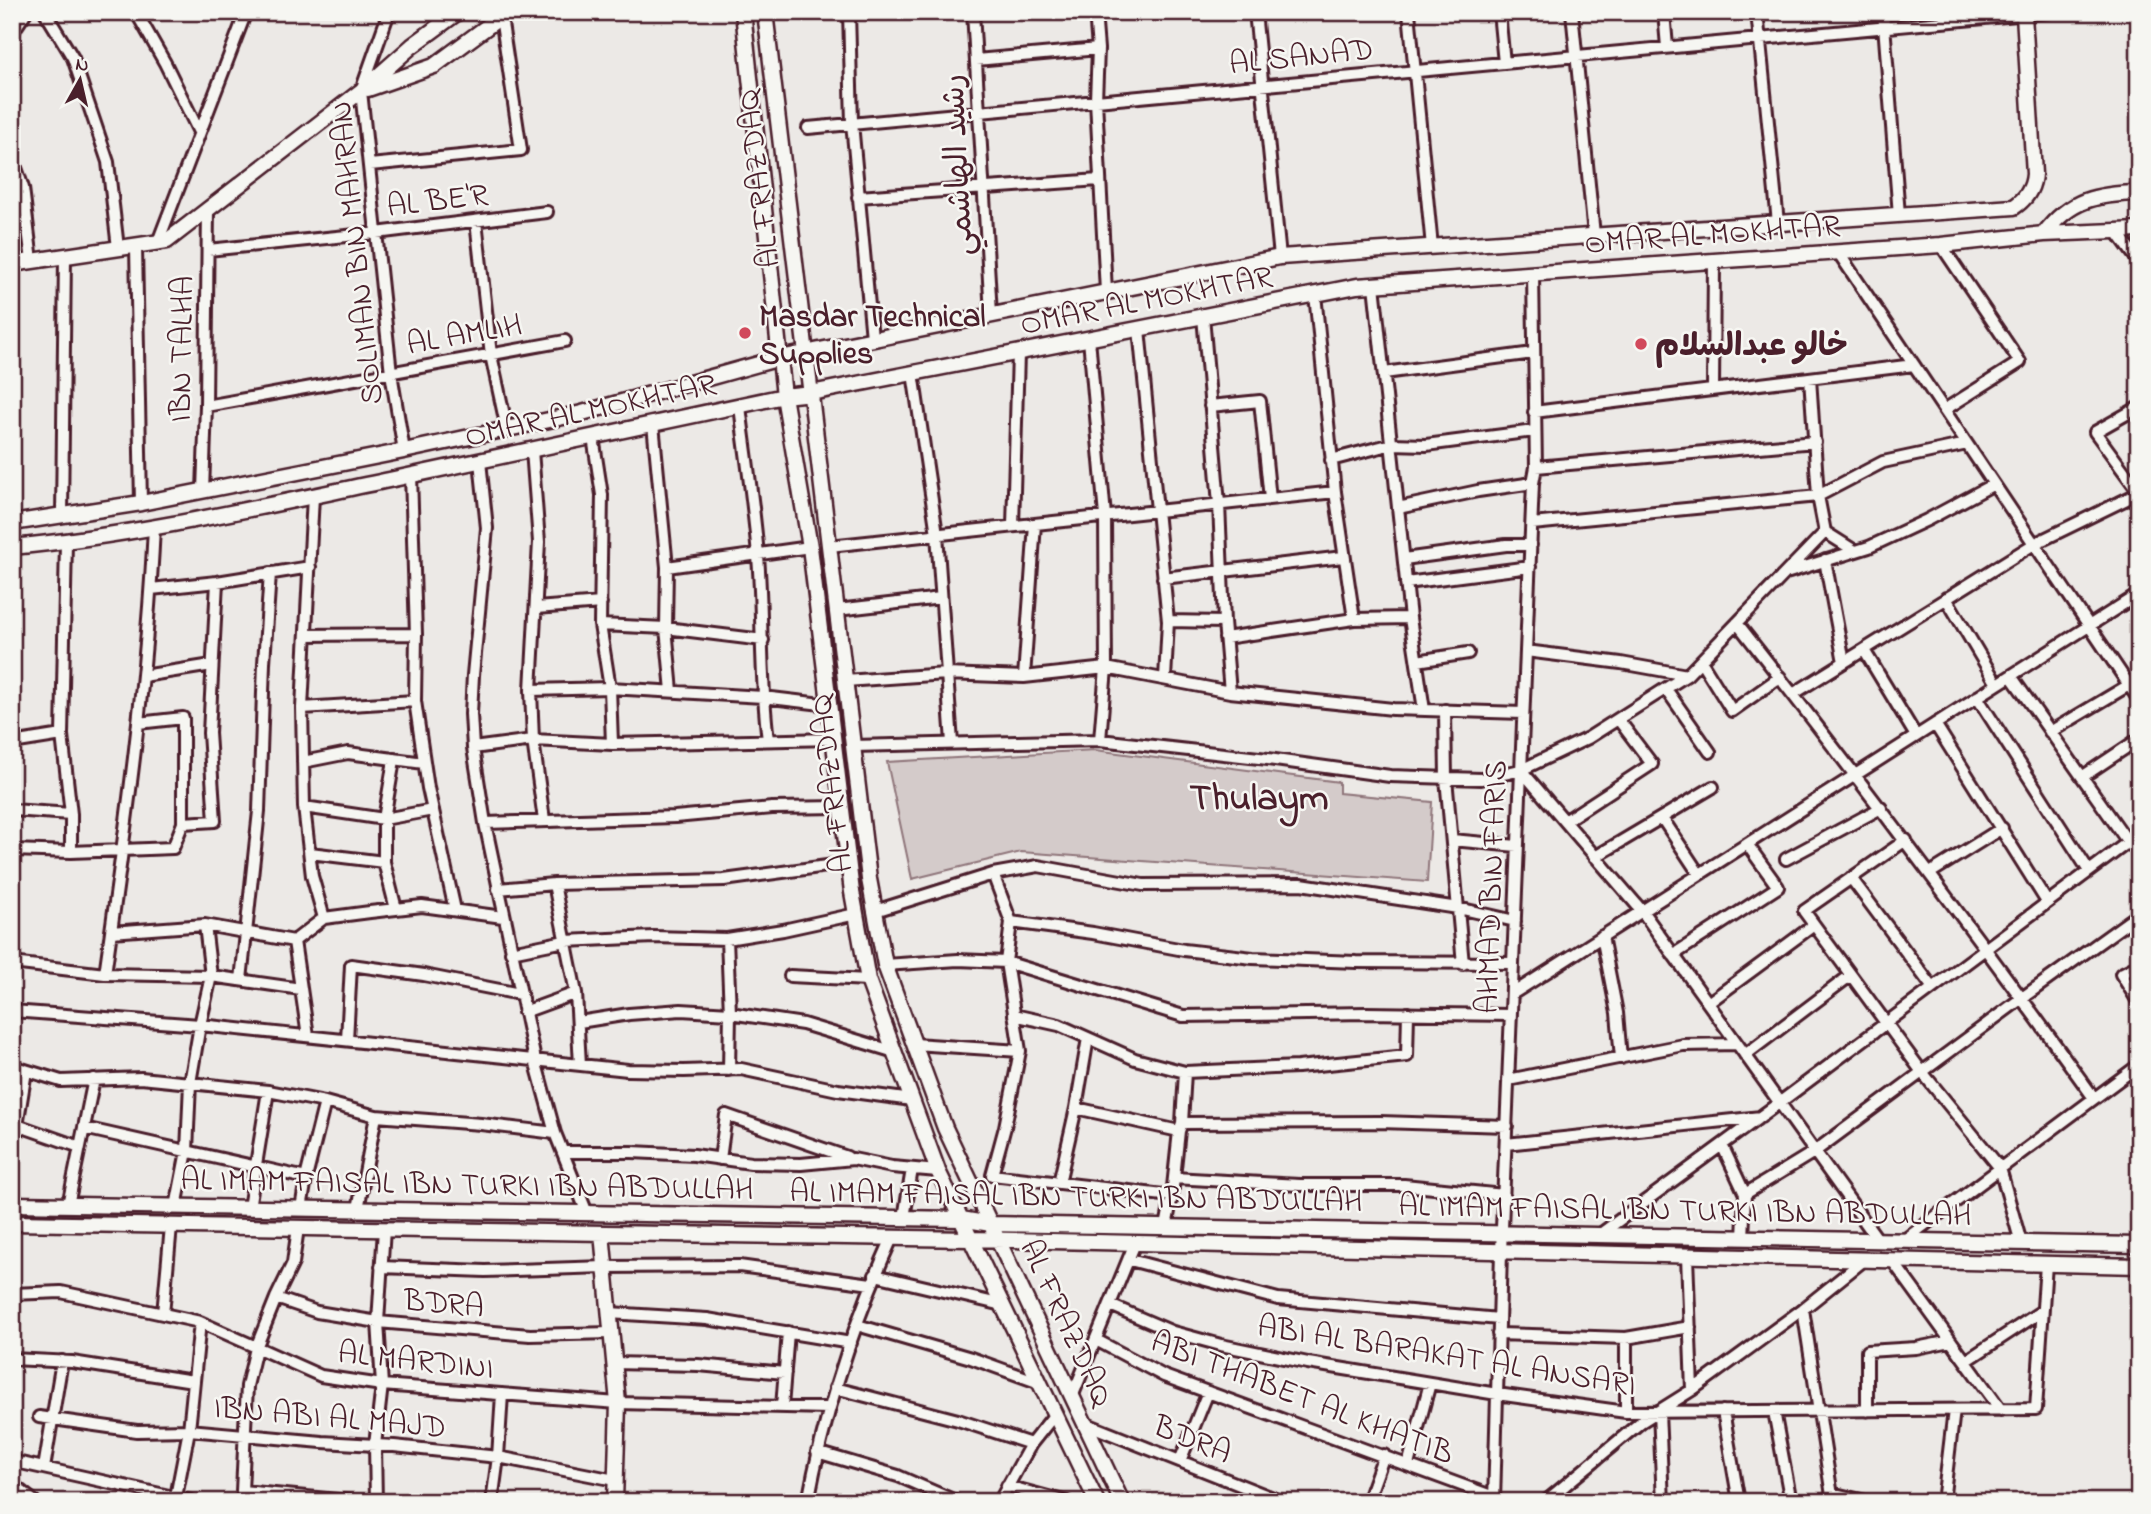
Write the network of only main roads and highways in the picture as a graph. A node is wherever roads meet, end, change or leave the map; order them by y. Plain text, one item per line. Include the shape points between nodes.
1 (458, 12) edge
2 (743, 12) edge
3 (765, 12) edge
4 (504, 14) edge
5 (2024, 15) road end
6 (360, 91) junction
7 (2139, 193) edge
8 (2139, 230) edge
9 (2044, 234) junction
10 (12, 264) edge
11 (807, 352) junction
12 (780, 358) junction
13 (811, 393) junction
14 (784, 396) junction
15 (12, 523) edge
16 (12, 547) edge
17 (12, 1204) edge
18 (961, 1219) junction
19 (12, 1223) edge
20 (991, 1224) junction
21 (602, 1233) junction
22 (970, 1239) junction
23 (998, 1240) junction
24 (2139, 1245) edge
25 (2139, 1266) edge
26 (615, 1502) edge
27 (1097, 1502) edge
28 (1122, 1502) edge

1 - 6 main road
2 - 12 main road, AL FRAZDAQ
3 - 11 main road, AL FRAZDAQ
4 - 6 main road via 434,66
5 - 11 main road, OMAR AL MOKHTAR via 2034,174 2027,196 2014,207 1280,257
6 - 10 main road via 167,241
7 - 9 main road via 2101,195 2079,203 2059,216
8 - 9 main road, OMAR AL MOKHTAR
9 - 13 main road, OMAR AL MOKHTAR via 1374,285
11 - 12 main road, OMAR AL MOKHTAR
11 - 13 main road, AL FRAZDAQ
12 - 14 main road, AL FRAZDAQ
12 - 15 main road, OMAR AL MOKHTAR via 582,413 141,503
13 - 14 main road, OMAR AL MOKHTAR
13 - 20 main road, AL FRAZDAQ via 869,879 885,965 945,1128
14 - 16 main road, OMAR AL MOKHTAR via 313,496 66,542
14 - 18 main road, AL FRAZDAQ via 810,547 868,980 938,1171
17 - 18 main road, AL IMAM FAISAL IBN TURKI IBN ABDULLAH
18 - 20 main road, AL IMAM FAISAL IBN TURKI IBN ABDULLAH
18 - 22 main road, AL FRAZDAQ
19 - 21 main road, AL IMAM FAISAL IBN TURKI IBN ABDULLAH
20 - 23 main road, AL FRAZDAQ
20 - 24 main road, AL IMAM FAISAL IBN TURKI IBN ABDULLAH
21 - 22 main road, AL IMAM FAISAL IBN TURKI IBN ABDULLAH
21 - 26 main road via 618,1404
22 - 23 main road, AL IMAM FAISAL IBN TURKI IBN ABDULLAH
22 - 27 main road, AL FRAZDAQ
23 - 25 main road, AL IMAM FAISAL IBN TURKI IBN ABDULLAH
23 - 28 main road, AL FRAZDAQ

